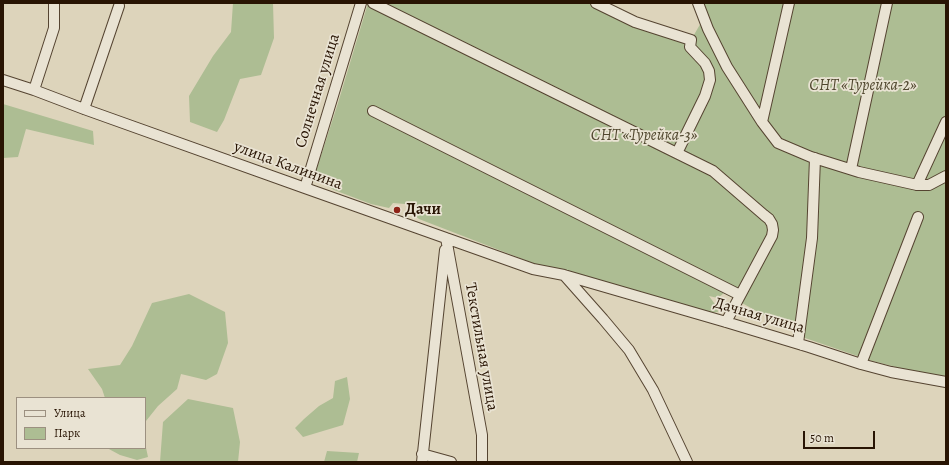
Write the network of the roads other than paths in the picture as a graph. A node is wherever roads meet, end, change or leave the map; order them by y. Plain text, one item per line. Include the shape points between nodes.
1 (54, 3) edge
2 (361, 3) edge
3 (373, 3) edge
4 (596, 3) edge
5 (698, 3) edge
6 (789, 3) edge
7 (887, 3) edge
8 (118, 6) dead end
9 (3, 80) edge
10 (34, 90) junction
11 (84, 109) junction
12 (373, 111) dead end
13 (762, 122) junction
14 (946, 122) edge
15 (677, 153) junction
16 (815, 158) junction
17 (851, 169) junction
18 (946, 176) edge
19 (917, 185) junction
20 (304, 188) junction
21 (918, 217) dead end
22 (446, 238) junction
23 (564, 275) junction
24 (740, 295) junction
25 (726, 322) junction
26 (802, 345) junction
27 (861, 364) junction
28 (946, 382) edge
29 (422, 458) edge
30 (451, 462) edge
31 (482, 462) edge
32 (687, 462) edge

1 - 10 street via 54,28
2 - 20 street, Солнечная улица
3 - 15 street
4 - 15 street via 635,22 691,40 690,48 705,63 710,80 705,96
5 - 13 street via 727,67
6 - 13 street
7 - 17 street
8 - 11 street
9 - 10 street, улица Калинина
10 - 11 street, улица Калинина
11 - 20 street, улица Калинина
12 - 24 street
13 - 16 street via 778,143
14 - 19 street
15 - 24 street via 713,171 772,224 772,236
16 - 17 street
16 - 26 street via 812,238 798,343
17 - 19 street
18 - 19 street via 929,185
20 - 22 street, улица Калинина
21 - 27 street
22 - 23 street, улица Калинина via 533,269
22 - 29 street
22 - 31 street, Текстильная улица via 482,435
23 - 25 street, Дачная улица
23 - 32 street via 629,350 654,390
24 - 25 street
25 - 26 street, Дачная улица
26 - 27 street, Дачная улица
27 - 28 street, Дачная улица
29 - 30 street

